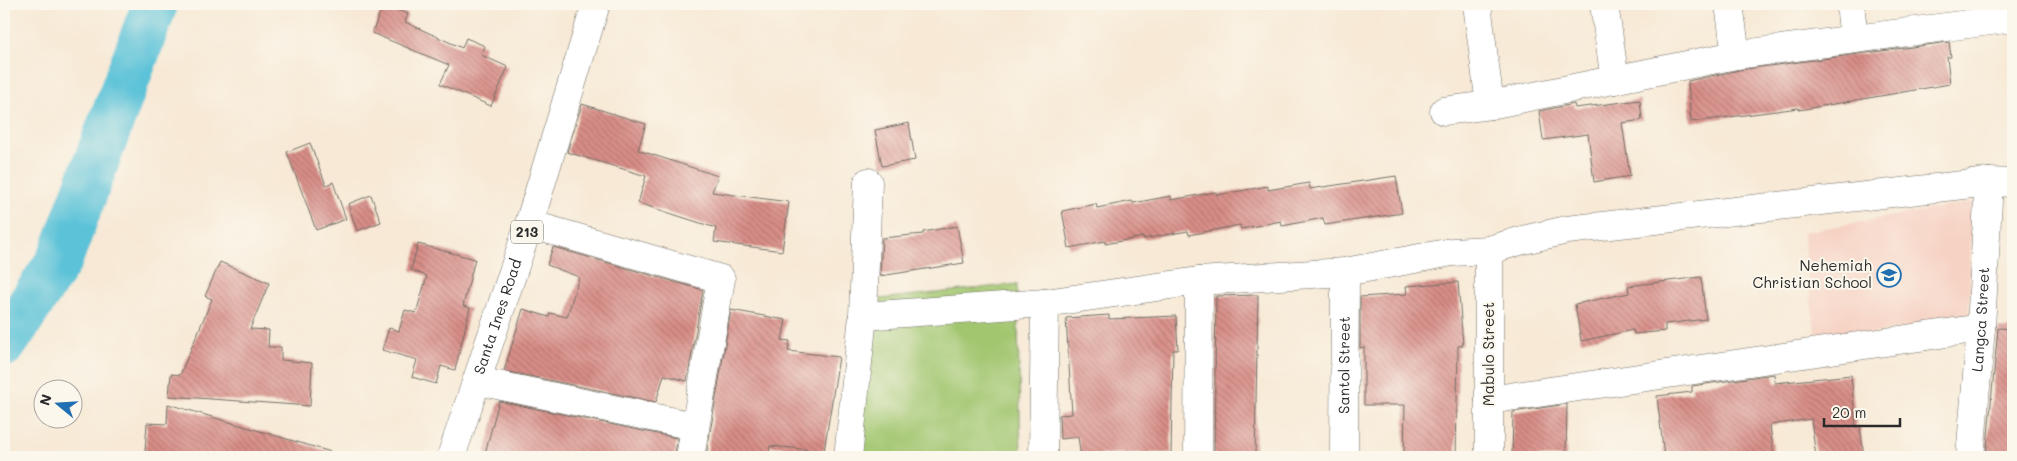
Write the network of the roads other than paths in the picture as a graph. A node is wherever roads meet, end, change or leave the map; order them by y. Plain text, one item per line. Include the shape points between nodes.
1 (596, 4) edge
2 (1477, 4) edge
3 (1604, 4) edge
4 (1729, 4) edge
5 (1850, 4) edge
6 (1996, 14) edge
7 (1854, 38) junction
8 (1736, 55) junction
9 (1615, 80) junction
10 (1490, 105) junction
11 (1444, 111) dead end
12 (868, 182) dead end
13 (2001, 182) edge
14 (530, 224) junction
15 (1489, 250) junction
16 (1345, 272) junction
17 (1199, 281) junction
18 (1045, 303) junction
19 (863, 316) junction
20 (1981, 328) junction
21 (478, 381) junction
22 (1489, 400) junction
23 (694, 426) junction
24 (452, 457) edge
25 (690, 457) edge
26 (848, 457) edge
27 (1043, 457) edge
28 (1198, 457) edge
29 (1344, 457) edge
30 (1488, 457) edge
31 (1970, 457) edge

1 - 14 street, Santa Ines Road / 213
2 - 10 street
3 - 9 street
4 - 8 street
5 - 7 street
6 - 7 street
7 - 8 street
8 - 9 street
9 - 10 street
10 - 11 street
12 - 19 street
13 - 15 street via 1567,230
13 - 20 street, Langca Street
14 - 21 street, Santa Ines Road / 213
14 - 23 street via 721,279
15 - 16 street via 1452,252
15 - 22 street, Mabulo Street
16 - 17 street
16 - 29 street, Santol Street
17 - 18 street
17 - 28 street
18 - 19 street
18 - 27 street
19 - 26 street
20 - 22 street
20 - 31 street, Langca Street
21 - 23 street
21 - 24 street, Santa Ines Road / 213
22 - 30 street, Mabulo Street
23 - 25 street

